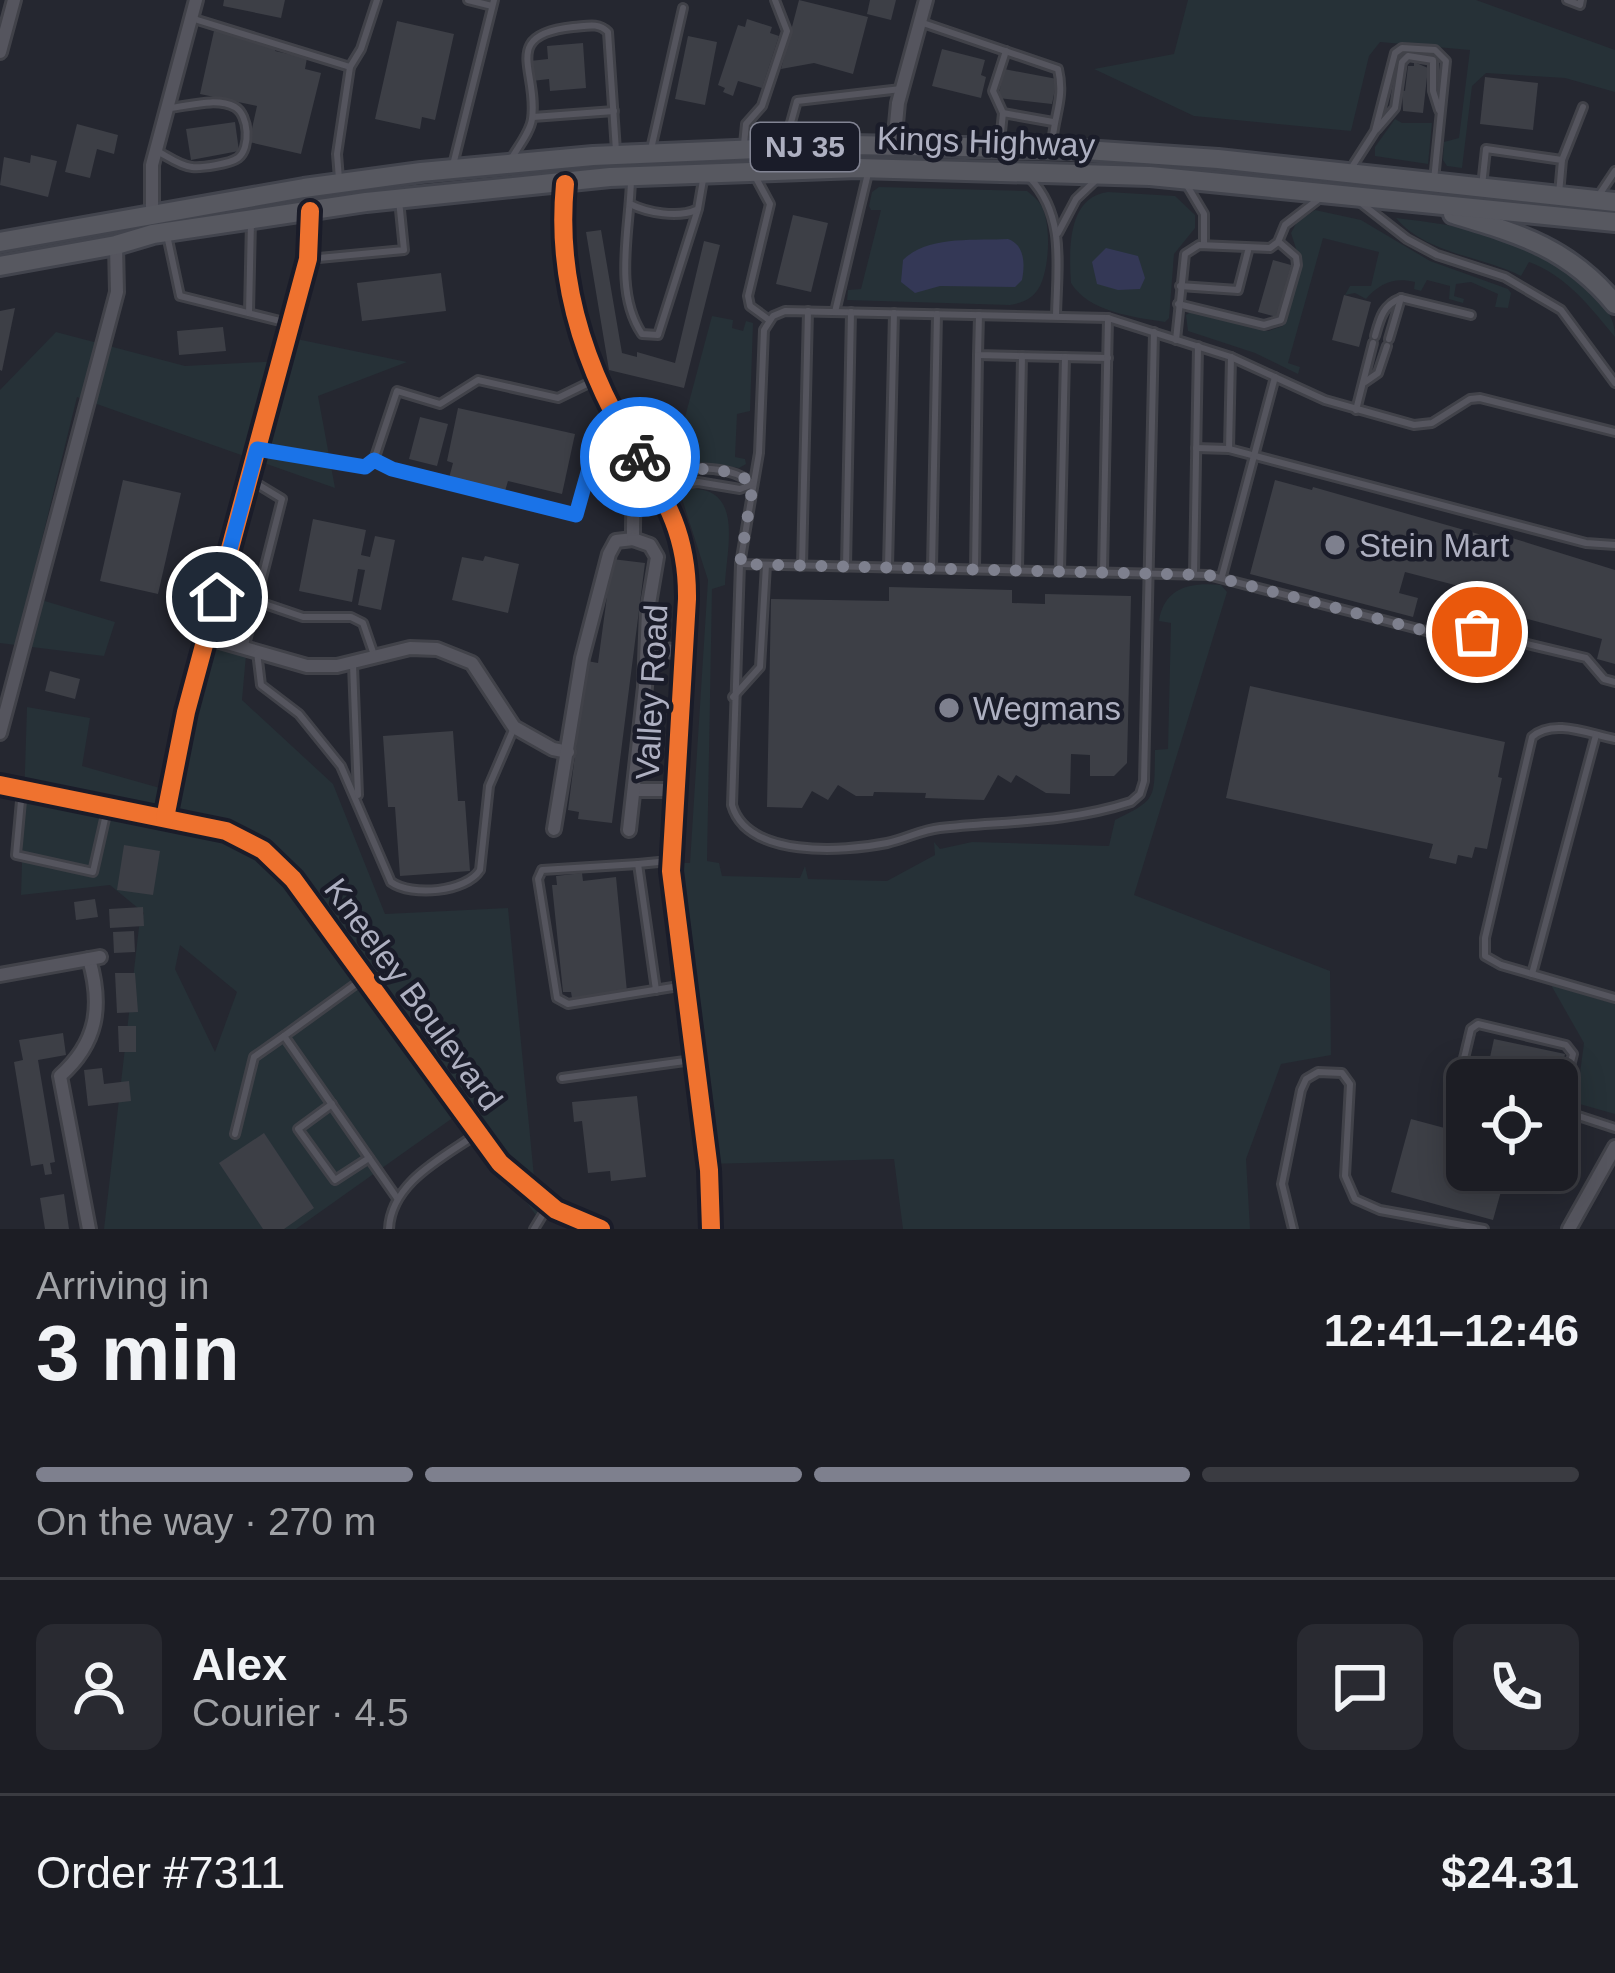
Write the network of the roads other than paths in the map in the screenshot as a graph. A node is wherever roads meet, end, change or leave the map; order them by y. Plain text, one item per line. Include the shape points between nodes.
1 (14, 0) edge
2 (196, 0) edge
3 (377, 0) edge
4 (468, 0) edge
5 (776, 0) edge
6 (926, 0) edge
7 (1568, 0) edge
8 (1581, 0) edge
9 (493, 3) edge
10 (682, 8) dead end
11 (191, 18) junction
12 (920, 22) junction
13 (1006, 51) junction
14 (0, 52) edge
15 (350, 68) junction
16 (902, 89) junction
17 (1583, 106) dead end
18 (166, 109) junction
19 (614, 111) junction
20 (1003, 113) junction
21 (1441, 113) junction
22 (532, 117) junction
23 (1053, 122) junction
24 (1375, 131) junction
25 (894, 146) junction
26 (784, 147) junction
27 (999, 147) junction
28 (744, 148) junction
29 (1052, 149) junction
30 (156, 150) junction
31 (651, 153) junction
32 (617, 155) junction
33 (1562, 160) junction
34 (509, 164) junction
35 (870, 168) junction
36 (452, 169) junction
37 (752, 171) junction
38 (1024, 171) junction
39 (1615, 171) edge
40 (704, 172) junction
41 (1103, 174) junction
42 (1348, 174) junction
43 (631, 176) junction
44 (1183, 179) junction
45 (339, 183) junction
46 (1434, 183) junction
47 (565, 184) junction
48 (1482, 189) junction
49 (1325, 195) junction
50 (1559, 196) junction
51 (399, 198) junction
52 (1355, 199) junction
53 (1605, 201) edge
54 (630, 204) junction
55 (1419, 205) junction
56 (698, 209) junction
57 (310, 211) junction
58 (152, 213) junction
59 (251, 219) junction
60 (1615, 222) edge
61 (166, 232) junction
62 (1058, 233) junction
63 (0, 242) edge
64 (1278, 242) junction
65 (116, 245) junction
66 (1204, 245) junction
67 (1249, 250) junction
68 (308, 260) junction
69 (0, 266) edge
70 (1180, 286) junction
71 (1401, 298) junction
72 (1178, 304) junction
73 (1615, 304) edge
74 (808, 311) junction
75 (835, 311) junction
76 (851, 312) junction
77 (249, 313) junction
78 (894, 313) junction
79 (937, 314) junction
80 (980, 315) junction
81 (1471, 315) dead end
82 (1056, 316) junction
83 (1108, 318) junction
84 (769, 320) junction
85 (291, 323) junction
86 (1154, 332) junction
87 (1176, 340) junction
88 (1198, 346) junction
89 (978, 355) junction
90 (1022, 356) junction
91 (1065, 357) junction
92 (1232, 357) junction
93 (1108, 358) junction
94 (1276, 376) junction
95 (597, 379) junction
96 (1362, 383) junction
97 (1615, 383) edge
98 (1356, 410) junction
99 (622, 426) junction
100 (1615, 432) edge
101 (1196, 448) junction
102 (257, 449) junction
103 (1229, 449) junction
104 (1254, 456) junction
105 (374, 460) junction
106 (646, 466) junction
107 (249, 479) junction
108 (753, 484) junction
109 (658, 487) junction
110 (634, 538) junction
111 (1615, 545) edge
112 (740, 564) junction
113 (766, 565) junction
114 (802, 566) junction
115 (846, 567) junction
116 (888, 567) junction
117 (932, 568) junction
118 (975, 569) junction
119 (1018, 570) junction
120 (1060, 571) junction
121 (1103, 572) junction
122 (1148, 573) junction
123 (1194, 574) junction
124 (1222, 577) junction
125 (256, 601) junction
126 (206, 637) junction
127 (250, 650) junction
128 (648, 650) junction
129 (684, 651) junction
130 (374, 655) junction
131 (353, 661) junction
132 (1615, 682) edge
133 (733, 697) junction
134 (514, 727) junction
135 (0, 733) edge
136 (1596, 735) junction
137 (1615, 739) edge
138 (568, 752) junction
139 (0, 785) edge
140 (22, 790) junction
141 (634, 790) junction
142 (675, 790) junction
143 (358, 799) junction
144 (108, 806) junction
145 (165, 818) junction
146 (554, 829) dead end
147 (629, 830) dead end
148 (672, 861) junction
149 (638, 864) junction
150 (1532, 974) junction
151 (0, 975) edge
152 (364, 978) junction
153 (685, 985) junction
154 (656, 990) junction
155 (1615, 998) edge
156 (284, 1036) junction
157 (1464, 1059) edge
158 (1572, 1059) edge
159 (695, 1060) junction
160 (562, 1078) dead end
161 (332, 1104) junction
162 (1578, 1115) edge
163 (1615, 1127) edge
164 (478, 1133) junction
165 (235, 1135) dead end
166 (1615, 1147) edge
167 (369, 1158) junction
168 (398, 1198) junction
169 (549, 1205) junction
170 (88, 1229) edge
171 (388, 1229) edge
172 (534, 1229) edge
173 (601, 1229) edge
174 (711, 1229) edge
175 (1293, 1229) edge
176 (1484, 1229) edge
177 (1569, 1229) edge

1 - 14 street
2 - 11 street
3 - 15 lane
4 - 9 lane
5 - 28 lane via 787,31 762,106 746,124
6 - 12 street
7 - 8 lane
9 - 36 lane
10 - 31 lane
11 - 15 lane
11 - 18 street
12 - 13 lane
12 - 16 street
13 - 20 lane via 994,91
13 - 23 lane via 1058,69 1064,91
15 - 45 lane
16 - 25 street
16 - 26 lane via 797,101
17 - 33 lane
18 - 30 street
18 - 30 lane via 238,109 243,149 234,160 193,168
19 - 22 lane
19 - 22 lane via 608,32 595,25 547,30 533,40
19 - 32 lane
20 - 23 lane
20 - 27 lane
21 - 24 lane via 1433,60 1408,56 1395,108
21 - 24 lane via 1445,56 1402,48
21 - 46 lane
22 - 34 lane
23 - 29 lane
24 - 42 lane
25 - 26 main road, Kings Highway / NJ 35
25 - 27 main road, Kings Highway / NJ 35
26 - 28 main road, Kings Highway / NJ 35
27 - 29 main road, Kings Highway / NJ 35
28 - 31 main road, Kings Highway / NJ 35
29 - 42 main road, Kings Highway / NJ 35
30 - 58 street
31 - 32 main road, Kings Highway / NJ 35
32 - 34 main road, Kings Highway / NJ 35
33 - 48 lane via 1486,149
33 - 50 lane
34 - 36 main road, Kings Highway / NJ 35
35 - 37 main road, Kings Highway / NJ 35
35 - 38 main road, Kings Highway / NJ 35
35 - 75 lane
36 - 45 main road, Kings Highway / NJ 35
37 - 40 main road, Kings Highway / NJ 35
37 - 84 lane via 770,204 748,296
38 - 41 main road, Kings Highway / NJ 35
38 - 62 lane via 1048,202
39 - 53 lane
40 - 43 main road, Kings Highway / NJ 35
40 - 56 lane
41 - 44 main road, Kings Highway / NJ 35
41 - 62 lane via 1076,199
42 - 46 main road, Kings Highway / NJ 35
43 - 47 main road, Kings Highway / NJ 35
43 - 54 lane
44 - 49 main road, Kings Highway / NJ 35
44 - 66 lane via 1204,214
45 - 58 main road, Kings Highway / NJ 35
46 - 48 main road, Kings Highway / NJ 35
47 - 51 main road, Kings Highway / NJ 35
47 - 95 street, Valley Road via 568,288
48 - 50 main road, Kings Highway / NJ 35
49 - 52 main road, Kings Highway / NJ 35
49 - 64 lane via 1285,225
50 - 53 main road, Kings Highway / NJ 35
51 - 57 main road, Kings Highway / NJ 35
51 - 68 lane via 404,250
52 - 55 main road, Kings Highway / NJ 35
52 - 97 lane via 1437,255 1561,310
54 - 56 lane
54 - 56 lane via 624,258 632,320 642,334 658,335
55 - 60 main road, Kings Highway / NJ 35
55 - 73 main road via 1555,250
57 - 59 main road, Kings Highway / NJ 35
57 - 68 street
58 - 63 main road, Kings Highway / NJ 35
59 - 61 main road, Kings Highway / NJ 35
59 - 77 lane
61 - 65 main road, Kings Highway / NJ 35
61 - 77 lane via 180,296
62 - 82 lane
64 - 67 lane
64 - 72 lane via 1298,265 1281,320 1264,326
65 - 69 main road, Kings Highway / NJ 35
65 - 135 street via 117,292
66 - 67 lane
66 - 70 lane via 1185,254
67 - 70 lane via 1238,290
68 - 85 street
70 - 72 lane
71 - 81 lane
71 - 96 lane via 1378,373
71 - 96 lane via 1381,314
72 - 87 lane
74 - 75 lane
74 - 84 lane
74 - 114 lane
75 - 76 lane
76 - 78 lane
76 - 115 lane
77 - 85 lane
78 - 79 lane
78 - 116 lane
79 - 80 lane
79 - 117 lane
80 - 82 lane
80 - 89 lane
82 - 83 lane
83 - 86 lane
83 - 93 lane
84 - 108 lane
85 - 102 street
86 - 87 lane
86 - 122 lane
87 - 88 lane
88 - 92 lane
88 - 101 lane
89 - 90 lane
89 - 118 lane
90 - 91 lane
90 - 119 lane
91 - 93 lane
91 - 120 lane
92 - 94 lane
92 - 103 lane
93 - 121 lane
94 - 98 lane
94 - 104 lane
95 - 99 street, Valley Road
95 - 105 lane via 558,398 478,380 440,404 397,391
96 - 98 lane
98 - 100 lane via 1422,425 1480,398
99 - 105 lane via 597,440 576,515
99 - 106 street, Valley Road
101 - 103 lane
101 - 123 lane
102 - 105 lane via 338,465
102 - 107 street
103 - 104 lane
104 - 111 lane
104 - 124 lane
106 - 109 street, Valley Road
106 - 110 street via 636,482
107 - 125 lane via 282,499
107 - 126 street
108 - 109 lane
108 - 109 lane via 700,469 670,473
108 - 112 lane
109 - 129 street, Valley Road via 686,554
110 - 128 street via 657,557
110 - 138 street via 616,541 609,554
112 - 113 lane
112 - 133 lane
113 - 114 lane
113 - 133 lane via 760,667
114 - 115 lane
115 - 116 lane
116 - 117 lane
117 - 118 lane
118 - 119 lane
119 - 120 lane
120 - 121 lane
121 - 122 lane
122 - 123 lane
122 - 133 lane via 1144,781 1137,799 1116,807 1037,823 936,828 872,846 766,843 740,824 732,805
123 - 124 lane
124 - 132 lane via 1461,640 1477,632 1586,658
125 - 127 lane
125 - 130 lane via 303,617 351,617 363,623
126 - 127 street
126 - 145 street
127 - 131 street via 307,666
127 - 143 lane via 261,685 327,747
128 - 129 street
128 - 141 street
129 - 142 street, Valley Road
130 - 131 street
130 - 134 street via 436,649 472,663
131 - 143 lane
134 - 138 street
134 - 143 lane via 489,786 480,870 468,883 407,890 391,882
136 - 137 lane
136 - 150 lane
136 - 150 lane via 1553,727 1532,737 1485,938 1485,956
138 - 146 street
139 - 140 street, Kneeley Boulevard
140 - 144 street, Kneeley Boulevard
140 - 144 lane via 16,855 93,872
141 - 142 street
141 - 147 street
142 - 148 street, Valley Road
144 - 145 street, Kneeley Boulevard
145 - 152 street, Kneeley Boulevard via 226,831 263,850
148 - 149 lane
148 - 153 street, Valley Road
149 - 154 lane
149 - 154 lane via 542,870 538,879 557,998 568,1004
150 - 155 lane
151 - 170 street via 94,958 96,1012 81,1058 61,1076
152 - 156 lane
152 - 164 street, Kneeley Boulevard
153 - 154 lane
153 - 159 street, Valley Road
156 - 161 lane
156 - 165 lane via 254,1057
157 - 158 lane via 1478,1024 1566,1045
159 - 160 lane
159 - 174 street, Valley Road
161 - 167 lane
161 - 167 lane via 298,1130 335,1180
162 - 163 lane
164 - 168 lane
164 - 169 street, Kneeley Boulevard
166 - 177 street
167 - 168 lane
168 - 171 lane
169 - 172 lane
169 - 173 street, Kneeley Boulevard
175 - 176 lane via 1282,1184 1300,1090 1306,1079 1332,1071 1350,1084 1345,1176 1355,1199

